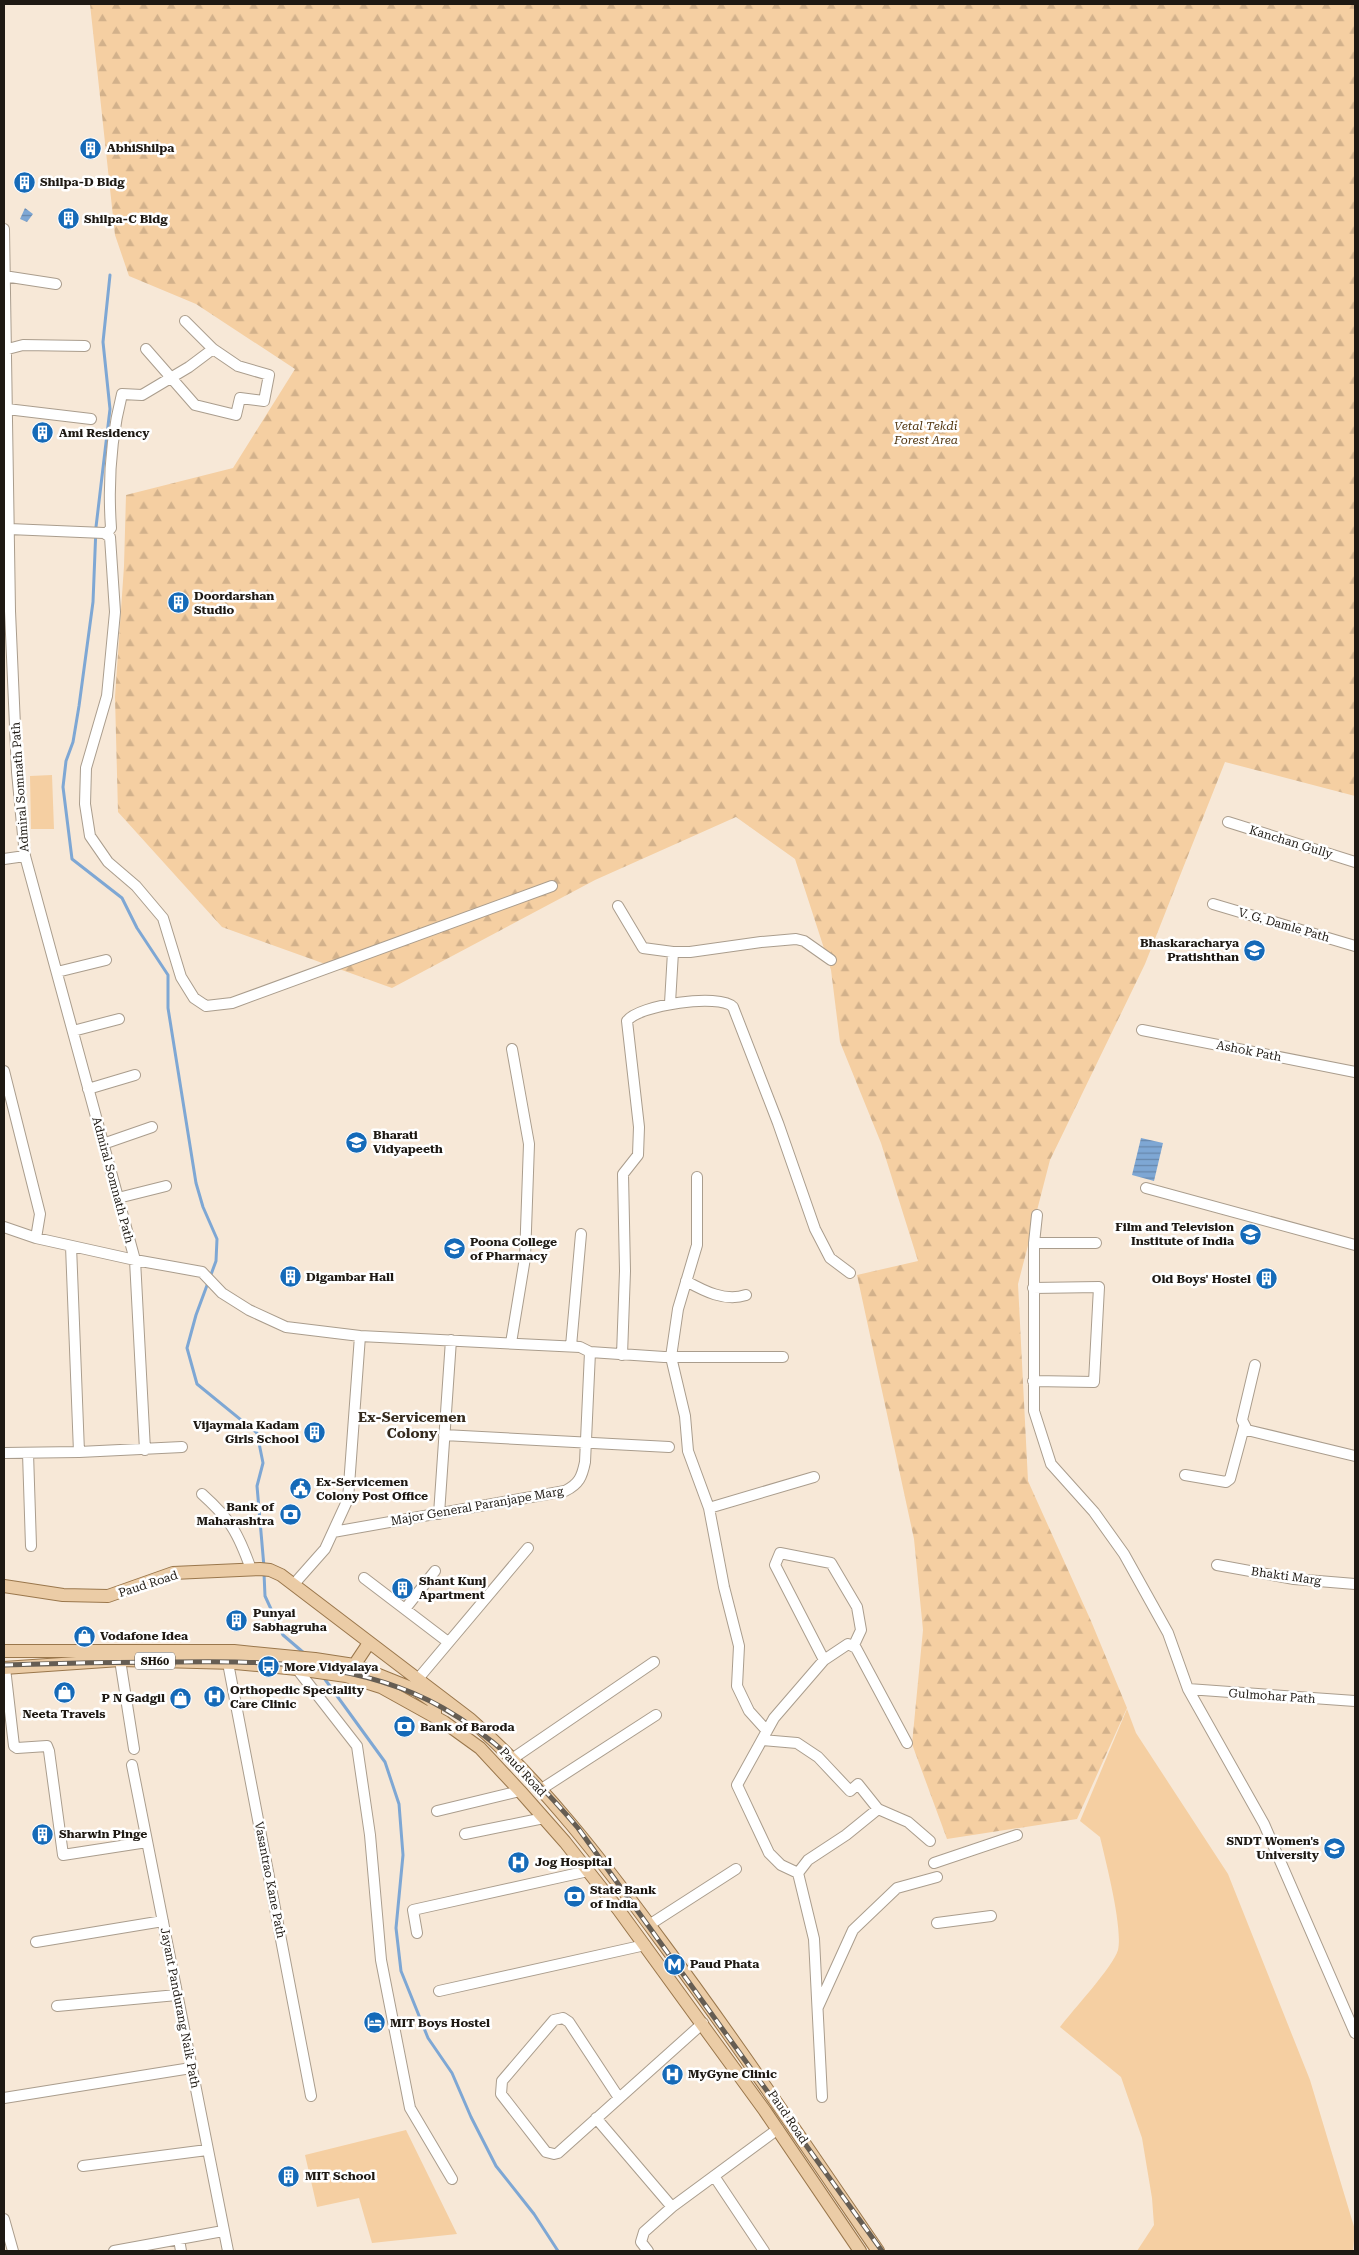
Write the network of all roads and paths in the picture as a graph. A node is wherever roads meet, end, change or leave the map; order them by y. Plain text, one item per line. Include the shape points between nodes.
1 (4, 229) edge
2 (4, 276) edge
3 (56, 284) dead end
4 (185, 321) dead end
5 (85, 346) dead end
6 (146, 349) dead end
7 (213, 349) junction
8 (5, 350) edge
9 (171, 378) junction
10 (7, 409) junction
11 (91, 419) dead end
12 (6, 430) edge
13 (6, 503) edge
14 (9, 529) junction
15 (105, 533) junction
16 (7, 611) edge
17 (1228, 822) dead end
18 (24, 856) junction
19 (4, 859) edge
20 (1355, 862) edge
21 (552, 886) dead end
22 (1213, 904) dead end
23 (618, 906) dead end
24 (1355, 946) edge
25 (673, 952) junction
26 (106, 960) dead end
27 (831, 960) dead end
28 (57, 972) junction
29 (670, 1003) junction
30 (119, 1019) dead end
31 (1142, 1030) dead end
32 (73, 1031) junction
33 (512, 1049) dead end
34 (4, 1071) edge
35 (1355, 1072) edge
36 (135, 1075) dead end
37 (88, 1089) junction
38 (152, 1127) dead end
39 (103, 1144) junction
40 (697, 1177) dead end
41 (166, 1186) dead end
42 (1146, 1188) dead end
43 (118, 1198) junction
44 (1037, 1214) dead end
45 (4, 1226) edge
46 (581, 1234) dead end
47 (36, 1238) junction
48 (1034, 1243) junction
49 (1096, 1243) dead end
50 (1355, 1245) edge
51 (71, 1246) junction
52 (135, 1260) junction
53 (850, 1273) dead end
54 (686, 1282) junction
55 (1034, 1288) junction
56 (746, 1295) dead end
57 (360, 1336) junction
58 (450, 1340) junction
59 (511, 1343) junction
60 (572, 1346) junction
61 (590, 1352) junction
62 (622, 1355) junction
63 (671, 1357) junction
64 (783, 1357) dead end
65 (1254, 1365) dead end
66 (1033, 1381) junction
67 (1244, 1426) junction
68 (444, 1435) junction
69 (586, 1444) junction
70 (182, 1447) dead end
71 (669, 1448) dead end
72 (145, 1450) junction
73 (79, 1452) junction
74 (4, 1453) edge
75 (28, 1453) junction
76 (1355, 1456) edge
77 (1185, 1475) dead end
78 (814, 1477) dead end
79 (202, 1494) dead end
80 (709, 1508) junction
81 (439, 1514) junction
82 (333, 1532) junction
83 (31, 1546) dead end
84 (528, 1548) dead end
85 (1217, 1565) dead end
86 (260, 1569) junction
87 (435, 1571) dead end
88 (364, 1578) dead end
89 (294, 1584) junction
90 (1355, 1584) edge
91 (4, 1586) edge
92 (405, 1609) junction
93 (448, 1642) junction
94 (369, 1643) junction
95 (854, 1645) junction
96 (4, 1651) edge
97 (120, 1660) junction
98 (824, 1660) junction
99 (654, 1662) dead end
100 (228, 1663) junction
101 (354, 1664) junction
102 (4, 1668) edge
103 (302, 1670) junction
104 (341, 1675) junction
105 (417, 1680) junction
106 (1188, 1688) junction
107 (1355, 1701) edge
108 (656, 1715) dead end
109 (435, 1716) junction
110 (6, 1718) edge
111 (767, 1731) junction
112 (762, 1740) junction
113 (906, 1743) dead end
114 (134, 1749) dead end
115 (512, 1759) junction
116 (132, 1765) dead end
117 (540, 1790) junction
118 (520, 1791) junction
119 (878, 1809) junction
120 (437, 1811) dead end
121 (544, 1818) junction
122 (465, 1834) dead end
123 (1017, 1835) dead end
124 (930, 1841) dead end
125 (147, 1842) junction
126 (934, 1863) dead end
127 (736, 1869) dead end
128 (588, 1871) junction
129 (798, 1872) junction
130 (937, 1877) dead end
131 (991, 1916) dead end
132 (163, 1921) junction
133 (937, 1923) dead end
134 (649, 1925) junction
135 (417, 1933) dead end
136 (36, 1942) dead end
137 (645, 1945) junction
138 (439, 1990) dead end
139 (177, 1995) junction
140 (57, 2006) dead end
141 (817, 2009) junction
142 (702, 2023) junction
143 (1355, 2033) edge
144 (191, 2068) junction
145 (311, 2096) dead end
146 (822, 2097) dead end
147 (4, 2098) edge
148 (619, 2098) junction
149 (596, 2118) junction
150 (778, 2129) junction
151 (207, 2150) junction
152 (83, 2166) dead end
153 (714, 2176) junction
154 (452, 2179) dead end
155 (672, 2207) junction
156 (4, 2218) edge
157 (223, 2231) junction
158 (5, 2232) edge
159 (179, 2239) junction
160 (13, 2251) edge
161 (114, 2251) edge
162 (181, 2251) edge
163 (228, 2251) edge
164 (648, 2251) edge
165 (764, 2251) edge
166 (860, 2251) edge
167 (878, 2251) edge

1 - 2 street, Admiral Somnath Path
2 - 3 street
2 - 8 street, Admiral Somnath Path
4 - 7 street
5 - 8 street via 23,345
6 - 9 street
7 - 9 street
7 - 9 street via 238,366 270,375 264,400 240,398 236,415 219,412 195,405
8 - 10 street, Admiral Somnath Path
9 - 15 street via 142,395 122,394 115,438 111,528
10 - 11 street
10 - 12 street, Admiral Somnath Path
12 - 13 street, Admiral Somnath Path
13 - 14 street, Admiral Somnath Path
14 - 15 street
14 - 16 street, Admiral Somnath Path
15 - 21 street via 111,539 115,612 107,696 86,768 85,804 90,836 108,862 136,886 162,918 181,977 194,998 206,1006 232,1003
16 - 18 street, Admiral Somnath Path
17 - 20 street, Kanchan Gully
18 - 19 street
18 - 28 street, Admiral Somnath Path
22 - 24 street, V. G. Damle Path
23 - 25 street via 641,947
25 - 27 street via 796,939
25 - 29 street
26 - 28 street
28 - 32 street, Admiral Somnath Path
29 - 53 street via 724,1001 733,1007 815,1229 830,1258
29 - 62 street via 633,1014 627,1021 639,1127 638,1155 623,1174 625,1271
30 - 32 street
31 - 35 street, Ashok Path
32 - 37 street, Admiral Somnath Path
33 - 59 street via 529,1144 525,1258
34 - 47 street via 40,1214
36 - 37 street
37 - 39 street, Admiral Somnath Path
38 - 39 street
39 - 43 street, Admiral Somnath Path
40 - 54 street via 697,1244
41 - 43 street
42 - 50 street
43 - 52 street, Admiral Somnath Path
44 - 48 street
45 - 47 street
46 - 60 street
47 - 51 street
48 - 49 street
48 - 55 street
51 - 52 street
51 - 73 street
52 - 57 street via 202,1272 222,1293 286,1327
52 - 72 street, Admiral Somnath Path
54 - 56 street via 712,1294 738,1298
54 - 63 street via 676,1318
55 - 66 street
55 - 66 street via 1098,1287 1094,1382
57 - 58 street
57 - 82 street via 348,1499
58 - 59 street
58 - 68 street
59 - 60 street
60 - 61 street via 580,1346
61 - 62 street
61 - 69 street, Major General Paranjape Marg
62 - 63 street
63 - 64 street
63 - 80 street via 685,1416 688,1451
65 - 67 street via 1242,1420
66 - 106 street via 1034,1411 1051,1464 1094,1512 1124,1554 1168,1633
67 - 76 street via 1246,1430
67 - 77 street via 1230,1479 1226,1482
68 - 69 street
68 - 81 street
69 - 71 street
69 - 81 street, Major General Paranjape Marg via 581,1479 565,1491
70 - 72 street
72 - 73 street
73 - 75 street
74 - 75 street
75 - 83 street
78 - 80 street
79 - 86 street via 224,1514
80 - 111 street via 739,1646 737,1686 749,1711
81 - 82 street, Major General Paranjape Marg
82 - 89 street via 325,1549
84 - 93 street
85 - 90 street, Bhakti Marg via 1294,1580
86 - 89 main road, Paud Road via 282,1575
86 - 91 main road, Paud Road via 173,1574 108,1596 63,1595
87 - 92 street
88 - 92 street
89 - 94 main road, Paud Road
92 - 93 street
93 - 105 street
94 - 101 main road
94 - 105 main road, Paud Road
95 - 98 street via 848,1644
95 - 98 street via 862,1630 857,1607 831,1563 780,1553 775,1564
95 - 113 street
96 - 101 main road via 234,1650
97 - 100 main road, Paud Road / SH60
97 - 102 main road, Paud Road / SH60
97 - 114 street
98 - 111 street via 774,1718
99 - 115 street
100 - 103 main road, Paud Road / SH60
100 - 145 street, Vasantrao Kane Path
101 - 104 main road
101 - 109 main road via 432,1700
102 - 110 street
103 - 104 main road, Paud Road / SH60
103 - 154 street via 357,1746 370,1835 381,1960 410,2108
104 - 109 main road, Paud Road / SH60 via 381,1687
105 - 115 main road, Paud Road via 470,1719
106 - 107 street, Gulmohar Path
106 - 143 street via 1264,1824
108 - 117 street
109 - 118 main road, Paud Road / SH60 via 480,1748
110 - 125 street via 14,1746 47,1746 62,1854
111 - 112 street
112 - 119 street via 797,1743 818,1757 850,1791 858,1784
112 - 129 street via 737,1785 769,1853 781,1866
115 - 117 main road, Paud Road
116 - 125 street, Jayant Pandurang Naik Path
117 - 134 main road, Paud Road
118 - 120 street
118 - 121 main road, Paud Road
119 - 124 street via 908,1822
119 - 129 street via 808,1860
121 - 122 street
121 - 128 main road, Paud Road
123 - 126 street
125 - 132 street, Jayant Pandurang Naik Path
127 - 134 street
128 - 135 street via 413,1910
128 - 137 main road, Paud Road
129 - 141 street via 814,1938
130 - 141 street via 896,1888 853,1930
131 - 133 street
132 - 136 street
132 - 139 street, Jayant Pandurang Naik Path
134 - 167 main road, Paud Road via 778,2102
137 - 138 street
137 - 142 main road, Paud Road
139 - 140 street
139 - 144 street, Jayant Pandurang Naik Path
141 - 146 street
142 - 148 street
142 - 150 main road, Paud Road
144 - 147 street
144 - 151 street, Jayant Pandurang Naik Path
148 - 149 street
148 - 149 street via 568,2021 563,2018 554,2020 501,2084 501,2094 548,2154 558,2153
149 - 155 street
150 - 153 street
150 - 166 main road, Paud Road
151 - 152 street
151 - 157 street, Jayant Pandurang Naik Path
153 - 155 street
153 - 165 street
155 - 164 street via 642,2235 642,2244
156 - 158 street
157 - 159 street
157 - 163 street, Jayant Pandurang Naik Path
158 - 160 street
159 - 161 street
159 - 162 street

